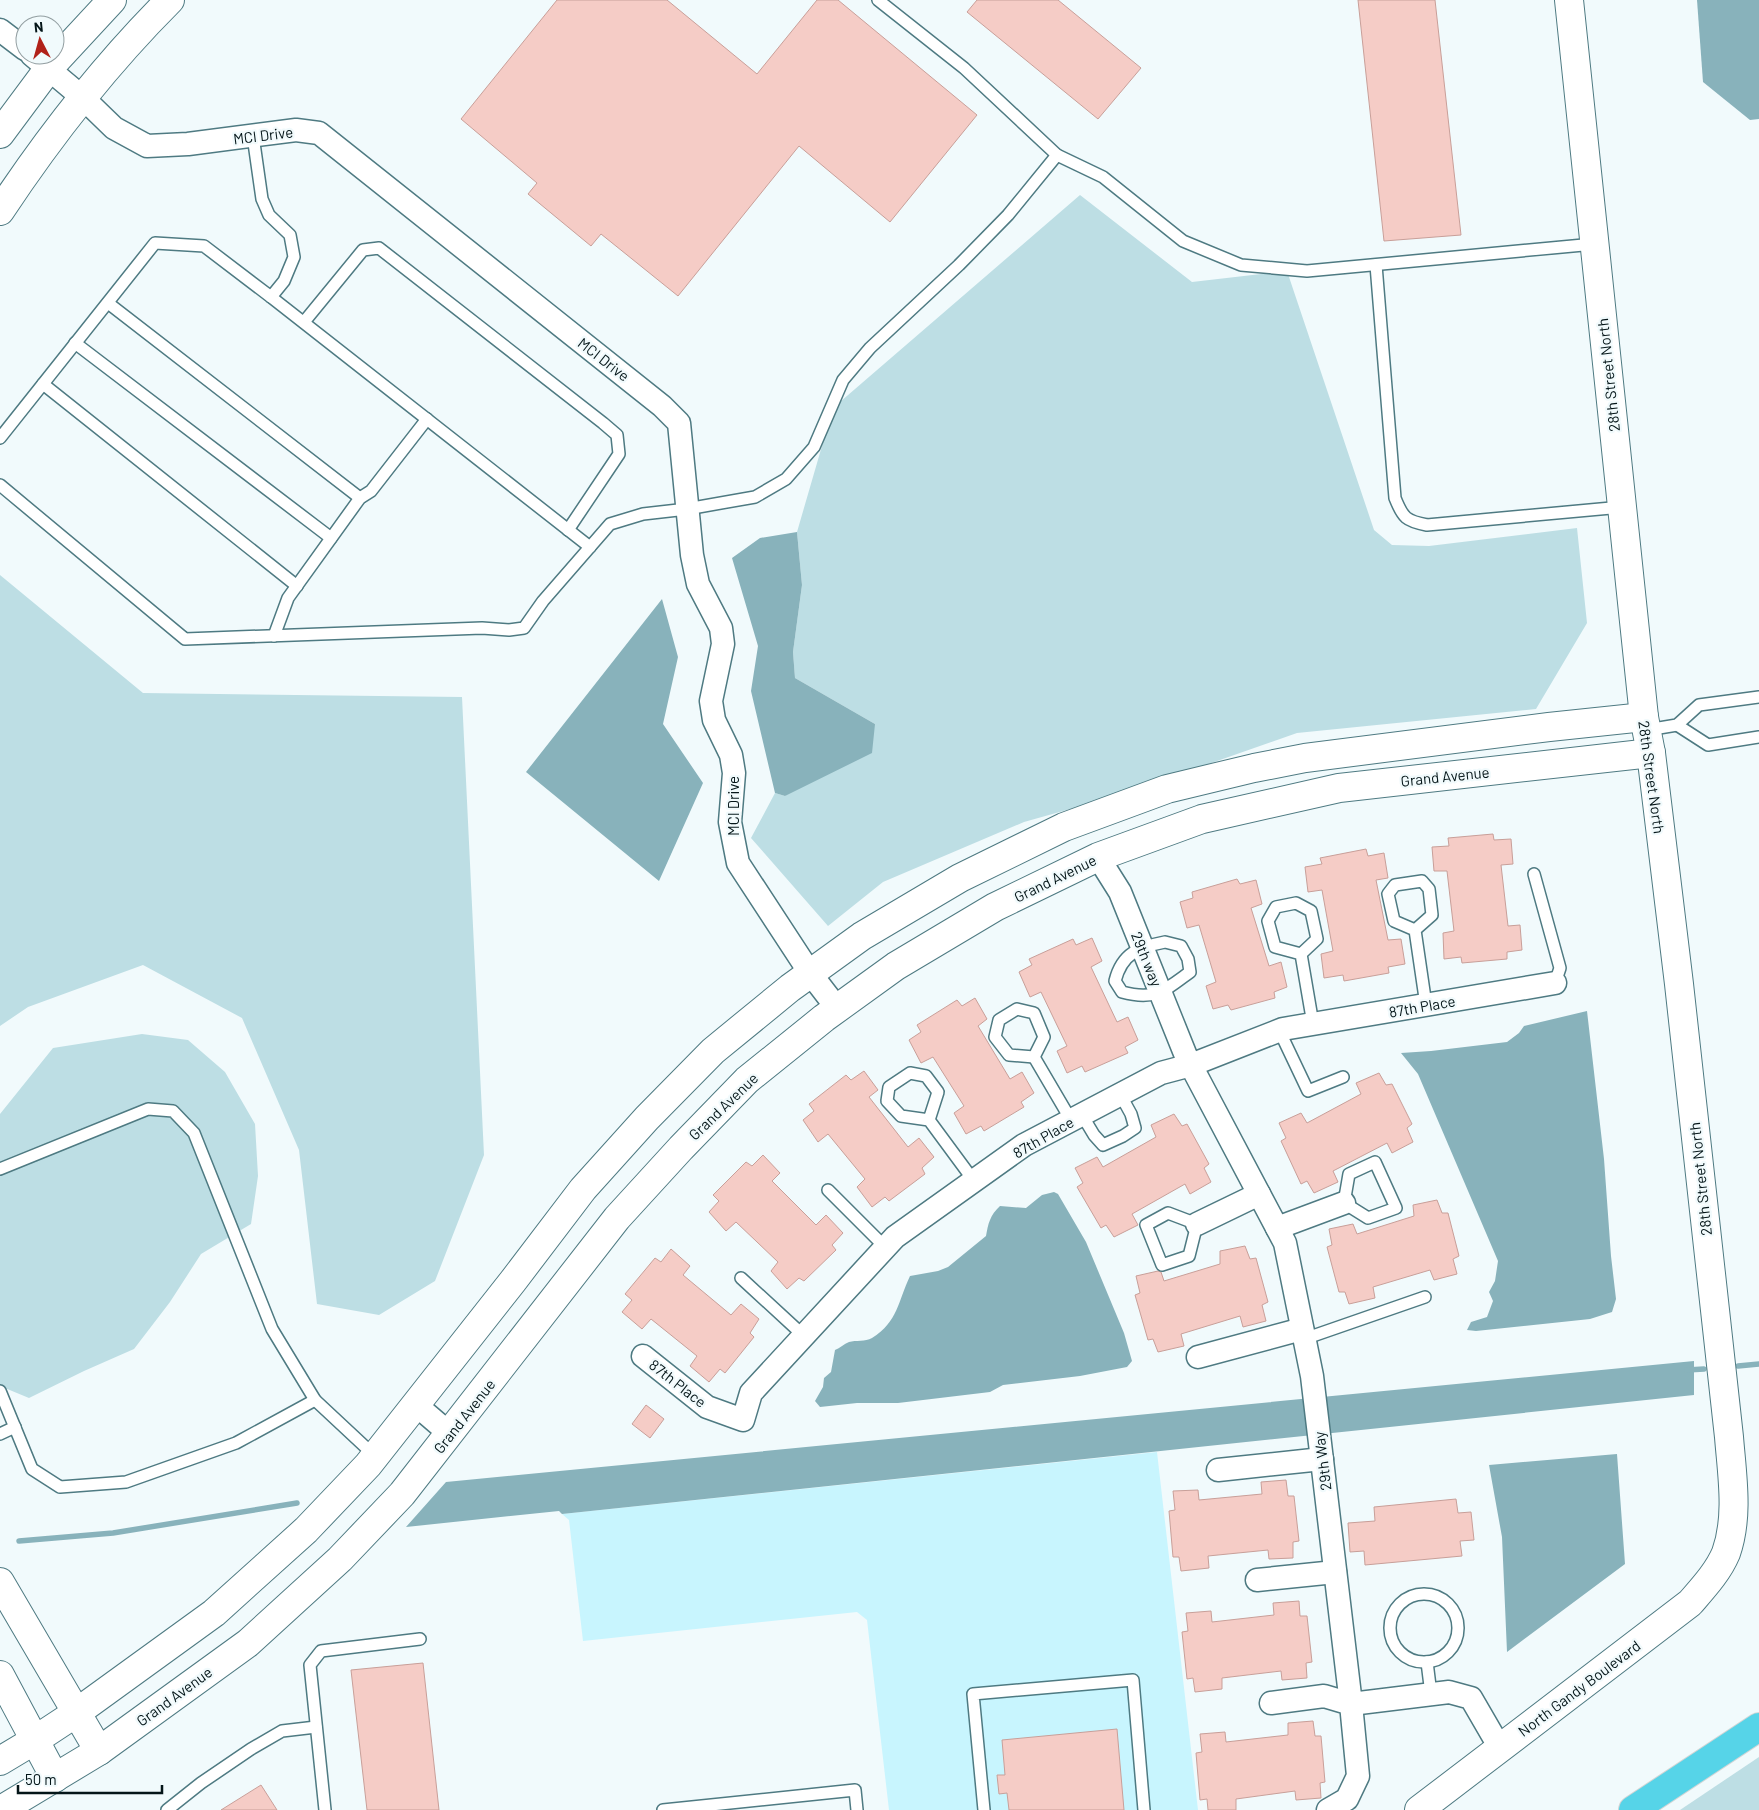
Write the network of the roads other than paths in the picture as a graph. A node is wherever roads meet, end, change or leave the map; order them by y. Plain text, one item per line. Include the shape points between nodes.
1 (112, 0) edge
2 (170, 0) edge
3 (878, 0) edge
4 (1569, 0) edge
5 (0, 30) edge
6 (15, 41) edge
7 (65, 41) edge
8 (39, 65) edge
9 (45, 65) edge
10 (82, 97) junction
11 (0, 134) edge
12 (253, 136) junction
13 (1057, 155) junction
14 (0, 211) edge
15 (1594, 244) junction
16 (1376, 265) junction
17 (271, 297) junction
18 (108, 303) junction
19 (304, 322) junction
20 (75, 343) junction
21 (43, 384) junction
22 (426, 419) junction
23 (0, 438) edge
24 (0, 485) edge
25 (360, 498) junction
26 (1622, 507) junction
27 (687, 509) junction
28 (568, 530) junction
29 (330, 538) junction
30 (590, 547) junction
31 (297, 586) junction
32 (274, 636) junction
33 (1759, 698) edge
34 (1677, 725) junction
35 (1647, 733) junction
36 (1759, 737) edge
37 (1083, 820) junction
38 (1098, 857) junction
39 (1534, 874) dead end
40 (1415, 930) junction
41 (1142, 946) junction
42 (1301, 954) junction
43 (810, 973) junction
44 (1555, 983) joint
45 (1161, 993) junction
46 (1426, 1005) junction
47 (837, 1008) junction
48 (1313, 1024) junction
49 (1280, 1030) junction
50 (1034, 1057) junction
51 (1191, 1065) junction
52 (1343, 1076) dead end
53 (1120, 1094) junction
54 (1076, 1118) junction
55 (929, 1120) junction
56 (0, 1169) edge
57 (974, 1181) junction
58 (828, 1190) dead end
59 (1259, 1194) junction
60 (1344, 1203) junction
61 (1197, 1224) junction
62 (1277, 1228) junction
63 (886, 1248) junction
64 (740, 1278) dead end
65 (1425, 1297) dead end
66 (1303, 1334) junction
67 (804, 1336) junction
68 (643, 1356) dead end
69 (1198, 1358) dead end
70 (0, 1391) edge
71 (315, 1400) junction
72 (415, 1404) junction
73 (14, 1427) junction
74 (450, 1434) junction
75 (0, 1435) edge
76 (375, 1456) junction
77 (1322, 1459) junction
78 (1218, 1470) dead end
79 (1726, 1553) joint
80 (1335, 1572) junction
81 (1257, 1580) dead end
82 (0, 1582) edge
83 (420, 1639) dead end
84 (1427, 1662) junction
85 (0, 1675) edge
86 (1431, 1694) junction
87 (1271, 1703) dead end
88 (1350, 1704) junction
89 (76, 1713) junction
90 (316, 1727) junction
91 (1759, 1727) edge
92 (35, 1740) junction
93 (1500, 1748) junction
94 (99, 1751) junction
95 (0, 1761) edge
96 (55, 1778) junction
97 (719, 1807) edge
98 (1, 1810) edge
99 (167, 1810) edge
100 (325, 1810) edge
101 (663, 1810) edge
102 (857, 1810) edge
103 (984, 1810) edge
104 (1144, 1810) edge
105 (1328, 1810) edge
106 (1419, 1810) edge
107 (1633, 1810) edge

1 - 7 street
2 - 10 street
3 - 13 lane via 964,68
4 - 15 street, 28th Street North
5 - 6 street
8 - 11 street
9 - 10 street, MCI Drive
10 - 12 street, MCI Drive via 114,128 147,146
10 - 14 street
12 - 17 lane via 262,199 269,215 290,236 294,257 284,281
12 - 27 street, MCI Drive via 296,130 319,133 662,406 679,423
13 - 16 lane via 1103,177 1183,241 1241,265 1307,271
13 - 27 lane via 1008,215 959,266 870,348 843,380 814,447 786,479 755,497
15 - 16 lane
15 - 26 street, 28th Street North
16 - 26 lane via 1396,498 1400,511 1410,522 1427,525
17 - 18 lane via 204,246 156,243
17 - 19 lane
18 - 20 lane
18 - 25 lane
19 - 22 lane
19 - 28 lane via 362,250 379,248 604,423 617,435 619,454
20 - 21 lane
20 - 29 lane
21 - 23 lane
21 - 31 lane
22 - 25 lane via 371,490
22 - 28 lane
24 - 32 lane via 184,639
25 - 29 lane
26 - 35 street, 28th Street North
27 - 30 lane via 643,514 610,524
27 - 43 street, MCI Drive via 698,584 721,628 723,644 711,701 714,720 731,756 734,773 730,822 738,863
28 - 30 lane
29 - 31 lane
30 - 32 lane via 524,628
31 - 32 lane via 288,598
33 - 34 lane via 1699,706
34 - 35 lane
34 - 36 lane via 1708,745
35 - 37 street via 1549,727 1305,758 1167,789
35 - 38 street, Grand Avenue via 1339,788 1202,819
35 - 79 street, 28th Street North via 1679,984 1732,1474 1733,1520
37 - 38 street
37 - 43 street via 960,878 862,936
38 - 41 street, 29th way via 1120,892
38 - 47 street, Grand Avenue via 995,907 896,966
39 - 44 lane via 1560,968
40 - 40 lane via 1394,921 1388,894 1395,885 1422,881 1428,889 1432,915
40 - 46 lane
41 - 45 street, 29th way
41 - 45 lane via 1124,961 1116,981 1122,992 1137,996
41 - 45 lane via 1165,942 1181,946 1188,959 1190,972
42 - 42 lane via 1275,947 1268,921 1276,907 1296,903 1311,912 1317,939
42 - 48 lane
43 - 47 street, MCI Drive
43 - 72 street via 713,1051 646,1118 583,1188
44 - 46 street, 87th Place
45 - 51 street, 29th way
46 - 48 street, 87th Place
47 - 74 street, Grand Avenue via 747,1080 617,1218
48 - 49 street, 87th Place
49 - 51 street, 87th Place
49 - 52 lane via 1308,1091
50 - 50 lane via 1044,1037 1034,1012 1017,1009 999,1020 995,1037 1009,1055
50 - 54 lane
51 - 53 street, 87th Place via 1161,1073
51 - 59 street, 29th Way
53 - 54 street, 87th Place
53 - 54 lane via 1135,1128 1123,1136 1103,1145
54 - 57 street, 87th Place via 1024,1145
55 - 55 lane via 900,1116 887,1101 889,1087 910,1074 926,1076 938,1092
55 - 57 lane
56 - 71 lane via 148,1109 173,1111 194,1133 272,1330
57 - 63 street, 87th Place via 895,1237
58 - 63 lane
59 - 61 street
59 - 62 street, 29th Way
60 - 60 lane via 1349,1174 1375,1162 1396,1208 1368,1218
60 - 62 street
61 - 61 lane via 1168,1214 1146,1225 1162,1265 1189,1256
62 - 66 street, 29th Way via 1285,1243
63 - 67 street, 87th Place
64 - 67 lane
65 - 66 lane
66 - 69 street
66 - 77 street, 29th Way via 1312,1376
67 - 68 street, 87th Place via 751,1393 743,1420 708,1407
70 - 73 lane
71 - 73 lane via 236,1443 116,1483 60,1487 32,1469
71 - 76 lane
72 - 74 street
72 - 76 street
73 - 75 lane
74 - 94 street, Grand Avenue via 402,1494 340,1559 248,1643
76 - 89 street via 306,1530 214,1613
77 - 78 street
77 - 80 street, 29th Way
79 - 93 street, North Gandy Boulevard via 1709,1581 1690,1603
80 - 81 street
80 - 88 street, 29th Way
82 - 89 street
83 - 90 lane via 321,1650 310,1665
84 - 84 lane via 1443,1656 1455,1644 1458,1621 1454,1610 1436,1596 1414,1595 1403,1600 1393,1613 1389,1630 1391,1640 1401,1654 1416,1662
84 - 86 lane
85 - 92 street
86 - 88 street
86 - 93 street via 1449,1692 1470,1698
87 - 88 street via 1324,1696
88 - 105 street, 29th Way via 1358,1776 1347,1798
89 - 92 street
89 - 94 street
90 - 99 lane via 282,1730 201,1783
90 - 100 lane
91 - 107 highway
92 - 95 street
92 - 96 street
93 - 106 street, North Gandy Boulevard
94 - 96 street, Grand Avenue
96 - 98 street, Grand Avenue
97 - 101 lane
97 - 102 lane via 855,1790
103 - 104 lane via 973,1694 1133,1680

